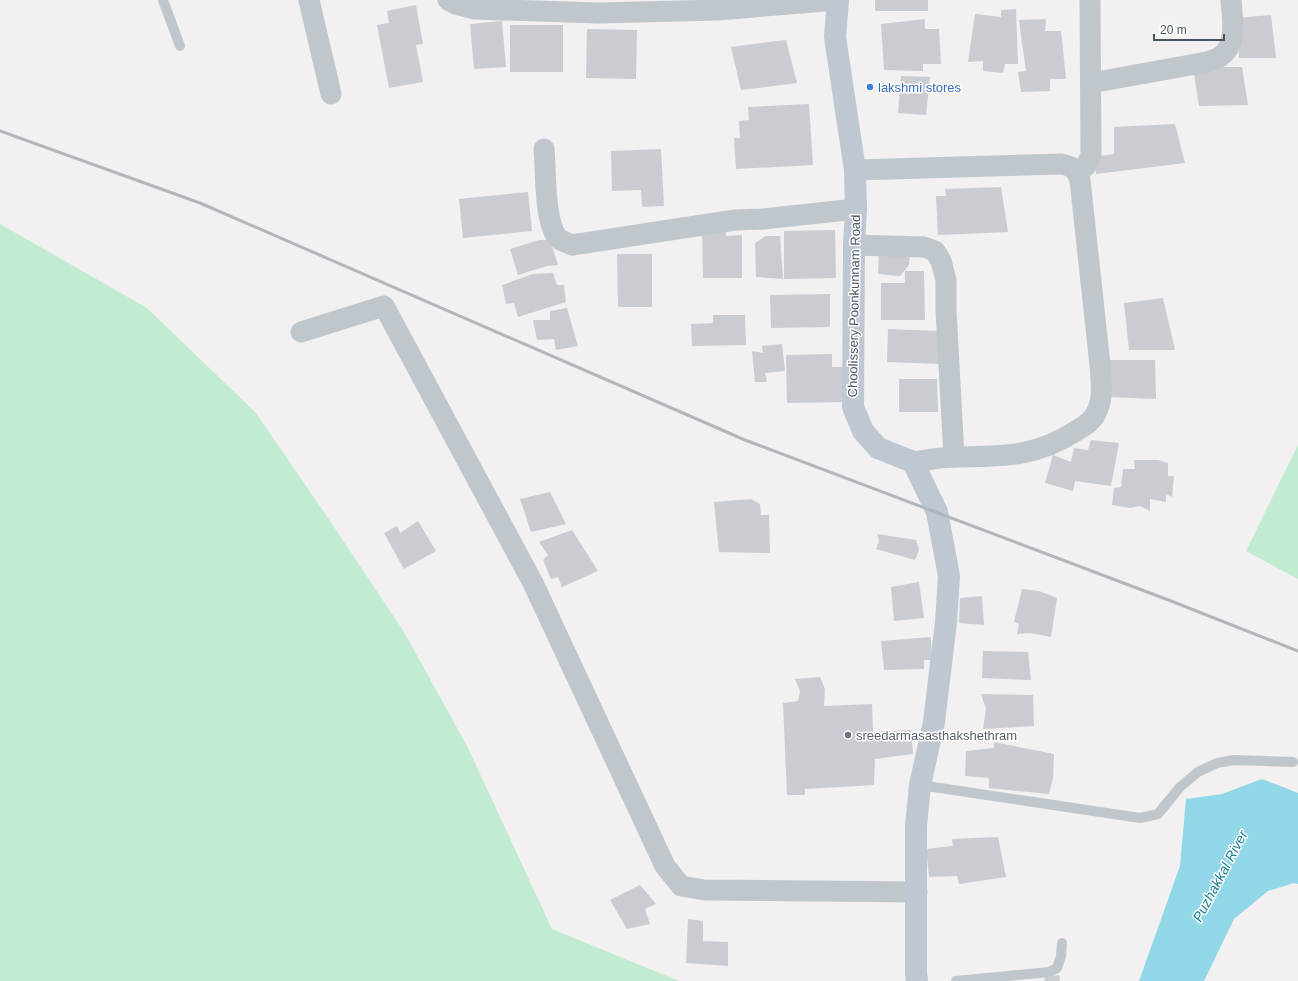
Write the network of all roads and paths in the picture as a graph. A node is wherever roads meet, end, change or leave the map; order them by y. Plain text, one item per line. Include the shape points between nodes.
1 (163, 0) edge
2 (309, 0) edge
3 (448, 0) edge
4 (838, 0) edge
5 (1090, 0) edge
6 (1231, 0) edge
7 (180, 46) dead end
8 (1091, 84) junction
9 (331, 94) dead end
10 (544, 149) dead end
11 (855, 170) junction
12 (1077, 170) junction
13 (856, 209) junction
14 (854, 245) junction
15 (301, 332) dead end
16 (954, 457) junction
17 (913, 462) junction
18 (1293, 762) dead end
19 (920, 785) junction
20 (917, 892) junction
21 (1062, 944) dead end
22 (917, 981) edge
23 (956, 981) edge

1 - 7 lane
2 - 9 street
3 - 4 street via 475,9 598,13 718,10
4 - 11 street, Choolissery Poonkunnam Road via 835,37
5 - 8 street
6 - 8 street via 1233,28 1230,46 1221,56 1207,62
8 - 12 street via 1091,156 1085,167
10 - 13 street via 547,203 552,228 559,239 572,245 735,220
11 - 12 street via 1062,164
11 - 13 street, Choolissery Poonkunnam Road
12 - 16 street via 1099,345 1102,392 1096,414 1090,422 1070,435 1042,448 1015,455
13 - 14 street, Choolissery Poonkunnam Road
14 - 16 street via 924,247 935,252 941,261 946,280
14 - 17 street, Choolissery Poonkunnam Road via 853,406 863,431 878,448
15 - 20 street via 384,306 533,583 665,866 681,886 704,890
16 - 17 street
17 - 19 street via 937,512 949,576 934,722
18 - 19 lane via 1234,760 1217,763 1198,772 1180,787 1158,814 1140,818
19 - 20 street via 916,826
20 - 22 street
21 - 23 lane via 1057,968 1049,972

